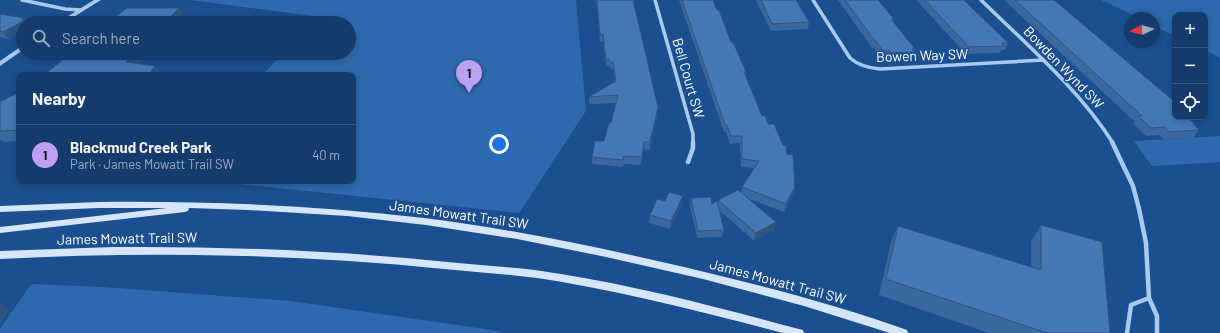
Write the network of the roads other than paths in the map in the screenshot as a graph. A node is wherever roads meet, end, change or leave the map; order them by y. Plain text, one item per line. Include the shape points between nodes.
1 (22, 0) edge
2 (98, 0) edge
3 (655, 0) edge
4 (813, 0) edge
5 (981, 0) edge
6 (80, 10) junction
7 (71, 16) edge
8 (16, 53) edge
9 (1043, 60) junction
10 (0, 64) edge
11 (688, 162) dead end
12 (214, 206) junction
13 (0, 209) edge
14 (0, 230) edge
15 (0, 255) edge
16 (1149, 298) junction
17 (799, 333) edge
18 (903, 333) edge
19 (1127, 333) edge
20 (1157, 333) edge

1 - 6 street
2 - 6 street
3 - 11 street, Bell Court SW via 693,134 693,148
4 - 9 street, Bowen Way SW via 850,58 867,67
5 - 9 street, Bowden Wynd SW
6 - 7 street
8 - 10 street
9 - 16 street, Bowden Wynd SW via 1088,107 1107,133 1128,173 1138,200 1144,232
12 - 13 main road, James Mowatt Trail SW via 130,204
12 - 14 main road
12 - 18 main road, James Mowatt Trail SW via 395,217 578,247 784,296
15 - 17 main road, James Mowatt Trail SW via 207,251 384,258 560,278 678,301
16 - 19 street via 1131,305
16 - 20 street, Bowden Wynd SW via 1157,316

